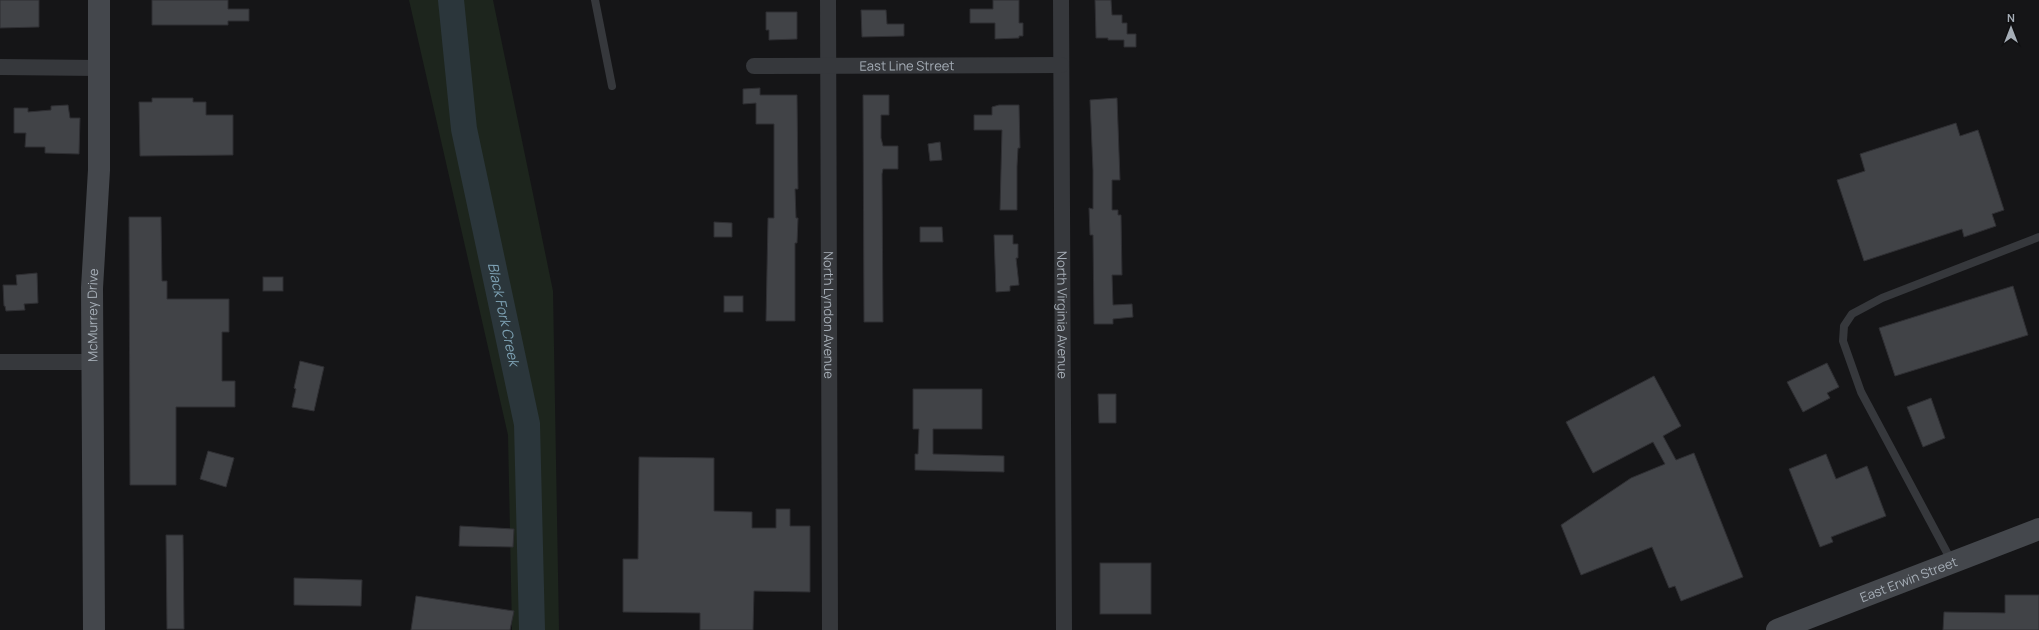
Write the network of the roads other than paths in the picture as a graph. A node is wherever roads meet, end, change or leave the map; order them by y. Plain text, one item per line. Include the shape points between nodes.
1 (99, 0) edge
2 (595, 0) edge
3 (828, 0) edge
4 (1060, 0) edge
5 (1061, 65) junction
6 (754, 66) dead end
7 (828, 66) junction
8 (0, 67) edge
9 (99, 68) junction
10 (612, 86) dead end
11 (2039, 237) edge
12 (0, 362) edge
13 (92, 362) junction
14 (2039, 529) edge
15 (1952, 562) junction
16 (94, 630) edge
17 (830, 630) edge
18 (1064, 630) edge
19 (1777, 630) edge

1 - 9 street, McMurrey Drive
2 - 10 lane
3 - 7 street, North Lyndon Avenue
4 - 5 street, North Virginia Avenue
5 - 7 street, East Line Street
5 - 18 street, North Virginia Avenue
6 - 7 street, East Line Street
7 - 17 street, North Lyndon Avenue
8 - 9 street
9 - 13 street, McMurrey Drive via 99,170 92,263
11 - 15 lane via 1882,298 1852,314 1844,326 1843,341 1861,392
12 - 13 street
13 - 16 street, McMurrey Drive
14 - 15 street, East Erwin Street
15 - 19 street, East Erwin Street

